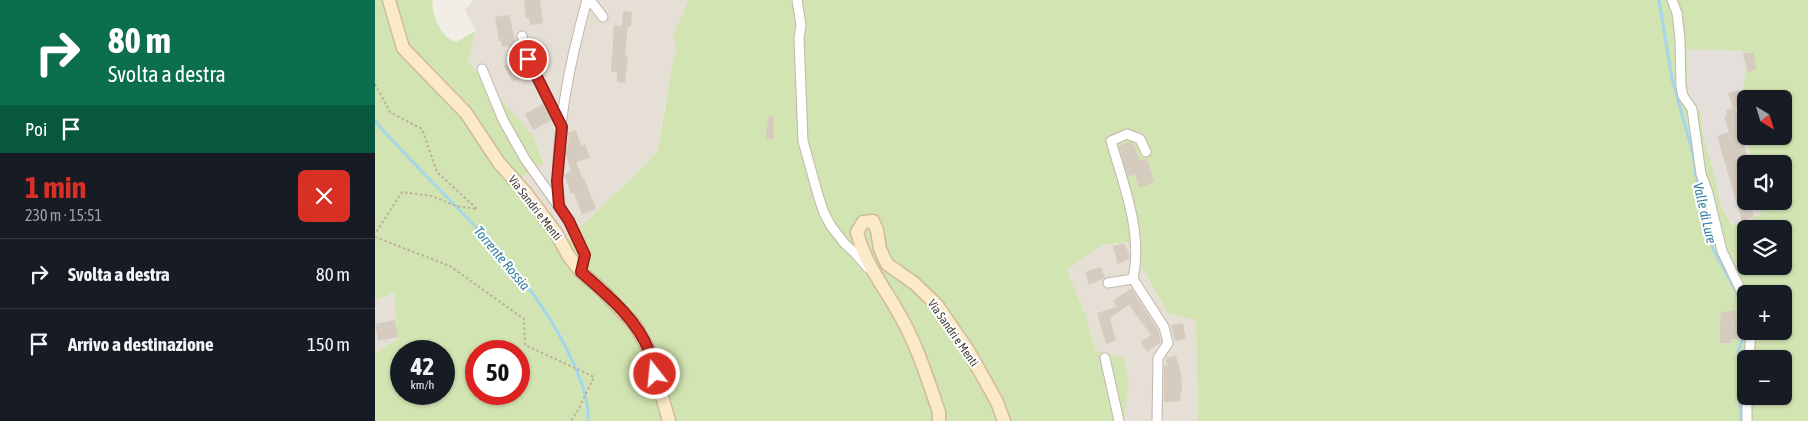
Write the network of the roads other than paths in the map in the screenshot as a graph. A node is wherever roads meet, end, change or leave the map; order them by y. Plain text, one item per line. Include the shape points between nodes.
1 (389, 0) edge
2 (589, 0) edge
3 (797, 0) edge
4 (1672, 0) edge
5 (603, 18) dead end
6 (522, 36) dead end
7 (482, 69) dead end
8 (562, 127) junction
9 (1146, 152) dead end
10 (559, 206) junction
11 (873, 270) junction
12 (581, 272) junction
13 (1133, 279) junction
14 (1108, 283) dead end
15 (1738, 285) edge
16 (1105, 358) dead end
17 (1747, 405) edge
18 (669, 421) edge
19 (939, 421) edge
20 (1004, 421) edge
21 (1119, 421) edge
22 (1157, 421) edge
23 (1747, 421) edge

1 - 12 main road, Via Sandri e Menti via 403,48 466,113 499,163 557,233
2 - 5 street
2 - 8 street via 576,40
3 - 11 street via 801,25 803,141 824,213 831,226
4 - 15 street via 1681,39 1681,87 1692,109 1701,174 1722,251
6 - 8 street via 528,59
7 - 10 street via 503,120 525,159
8 - 10 street via 557,181
9 - 13 street via 1140,139 1127,134 1111,141 1133,218 1137,262
10 - 12 street via 585,255
11 - 19 main road, Via Sandri e Menti via 919,352 939,412
11 - 20 main road, Via Sandri e Menti via 857,232 863,222 873,221 879,249 887,264 914,282 937,305 969,352
12 - 18 main road, Via Sandri e Menti via 635,325 649,350
13 - 14 street
13 - 22 street via 1164,327 1169,343 1158,358
16 - 21 street
17 - 23 street

